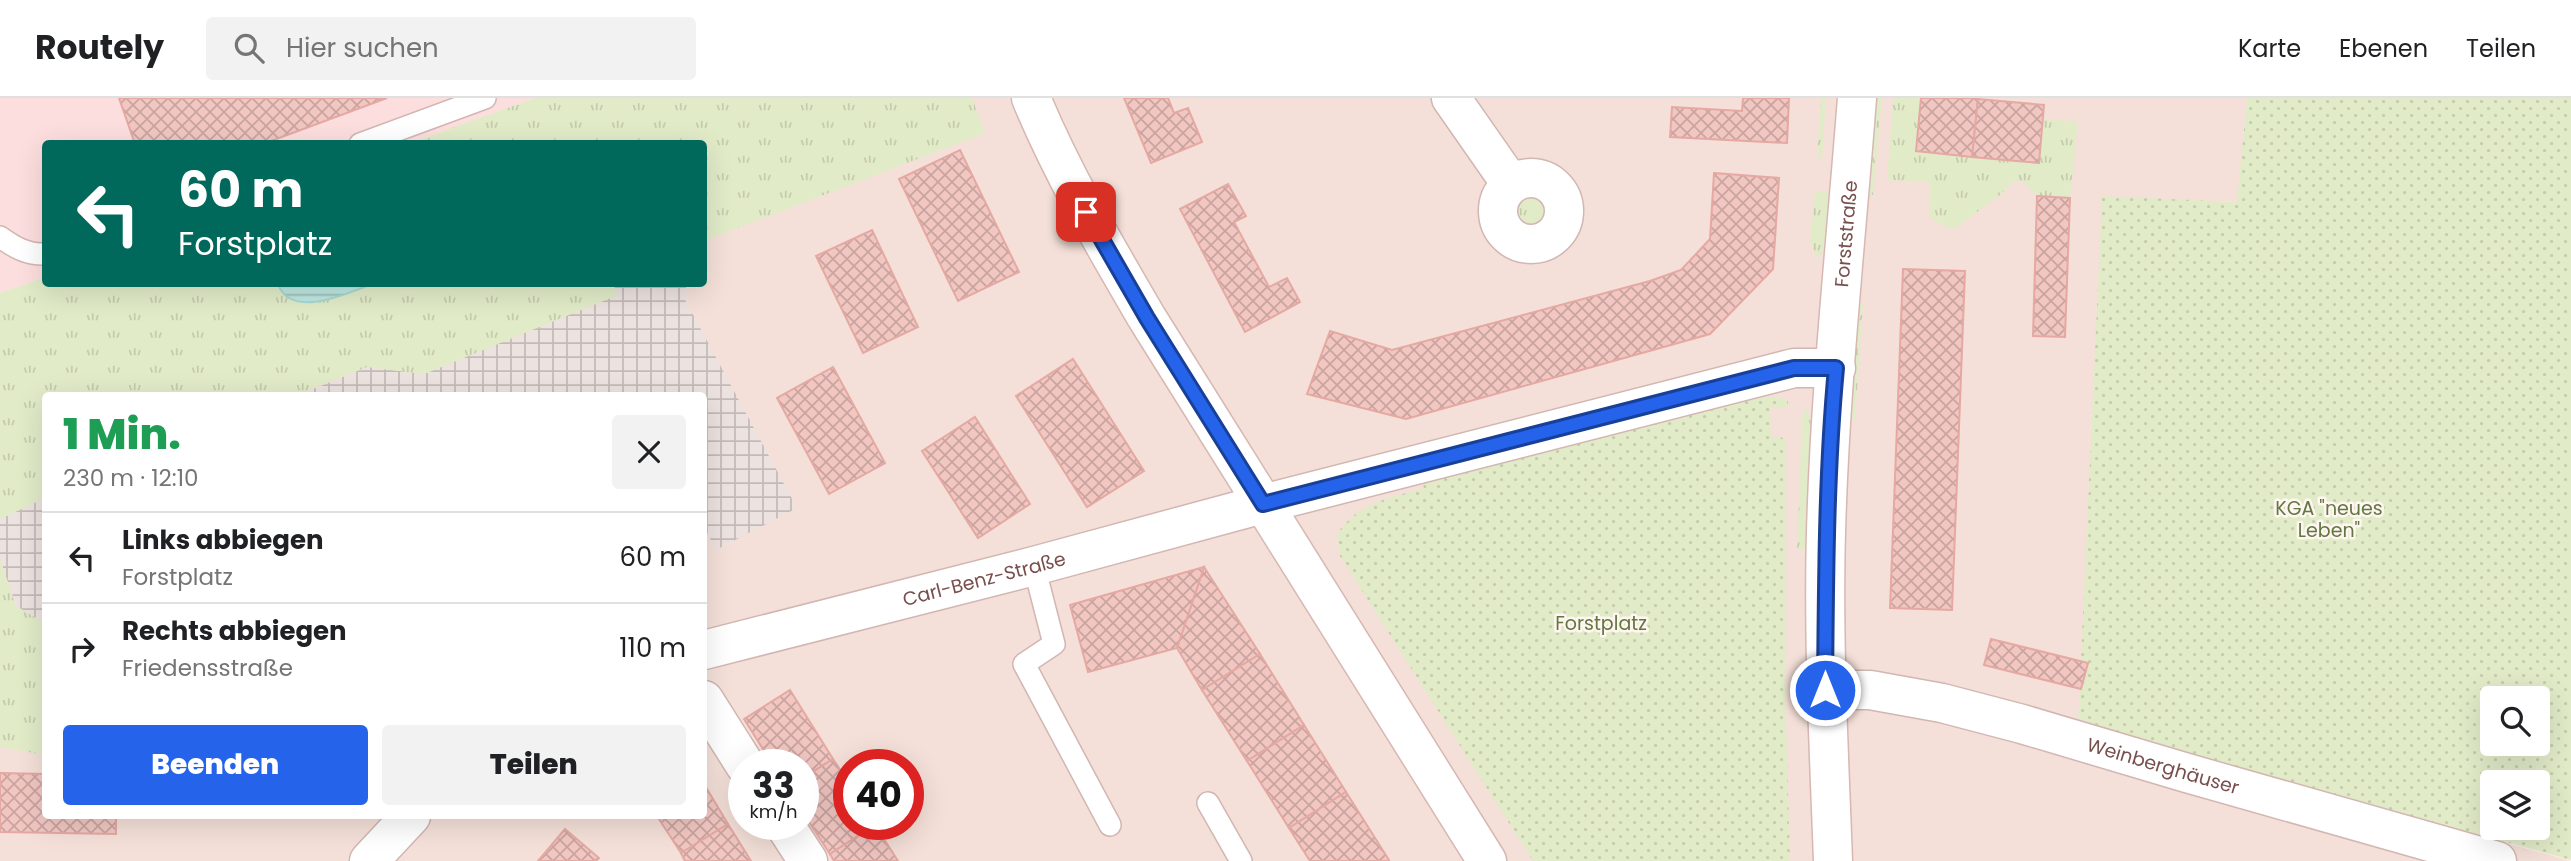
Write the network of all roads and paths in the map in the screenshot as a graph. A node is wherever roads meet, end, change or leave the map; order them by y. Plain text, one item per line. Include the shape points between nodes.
1 (485, 98) edge
2 (1031, 98) edge
3 (1451, 98) edge
4 (1857, 98) edge
5 (371, 140) edge
6 (1511, 184) dead end
7 (0, 237) edge
8 (42, 254) edge
9 (1836, 368) junction
10 (1263, 504) junction
11 (1034, 566) junction
12 (707, 649) edge
13 (1825, 690) junction
14 (707, 705) edge
15 (736, 749) edge
16 (1208, 803) dead end
17 (408, 819) edge
18 (1110, 825) dead end
19 (794, 840) edge
20 (369, 861) edge
21 (808, 861) edge
22 (1241, 861) edge
23 (1487, 861) edge
24 (1833, 861) edge
25 (2497, 861) edge

1 - 5 lane
2 - 10 street via 1097,233
3 - 6 street
4 - 9 street, Forststraße
7 - 8 lane via 15,248
9 - 10 street via 1794,368
9 - 13 street via 1826,533
10 - 11 street, Carl-Benz-Straße
10 - 23 street
11 - 12 street, Carl-Benz-Straße
11 - 18 lane via 1054,644 1024,664
13 - 24 street
13 - 25 street, Weinberghäuser via 1870,691 1982,713
14 - 15 street
16 - 22 lane
17 - 20 street
19 - 21 street

